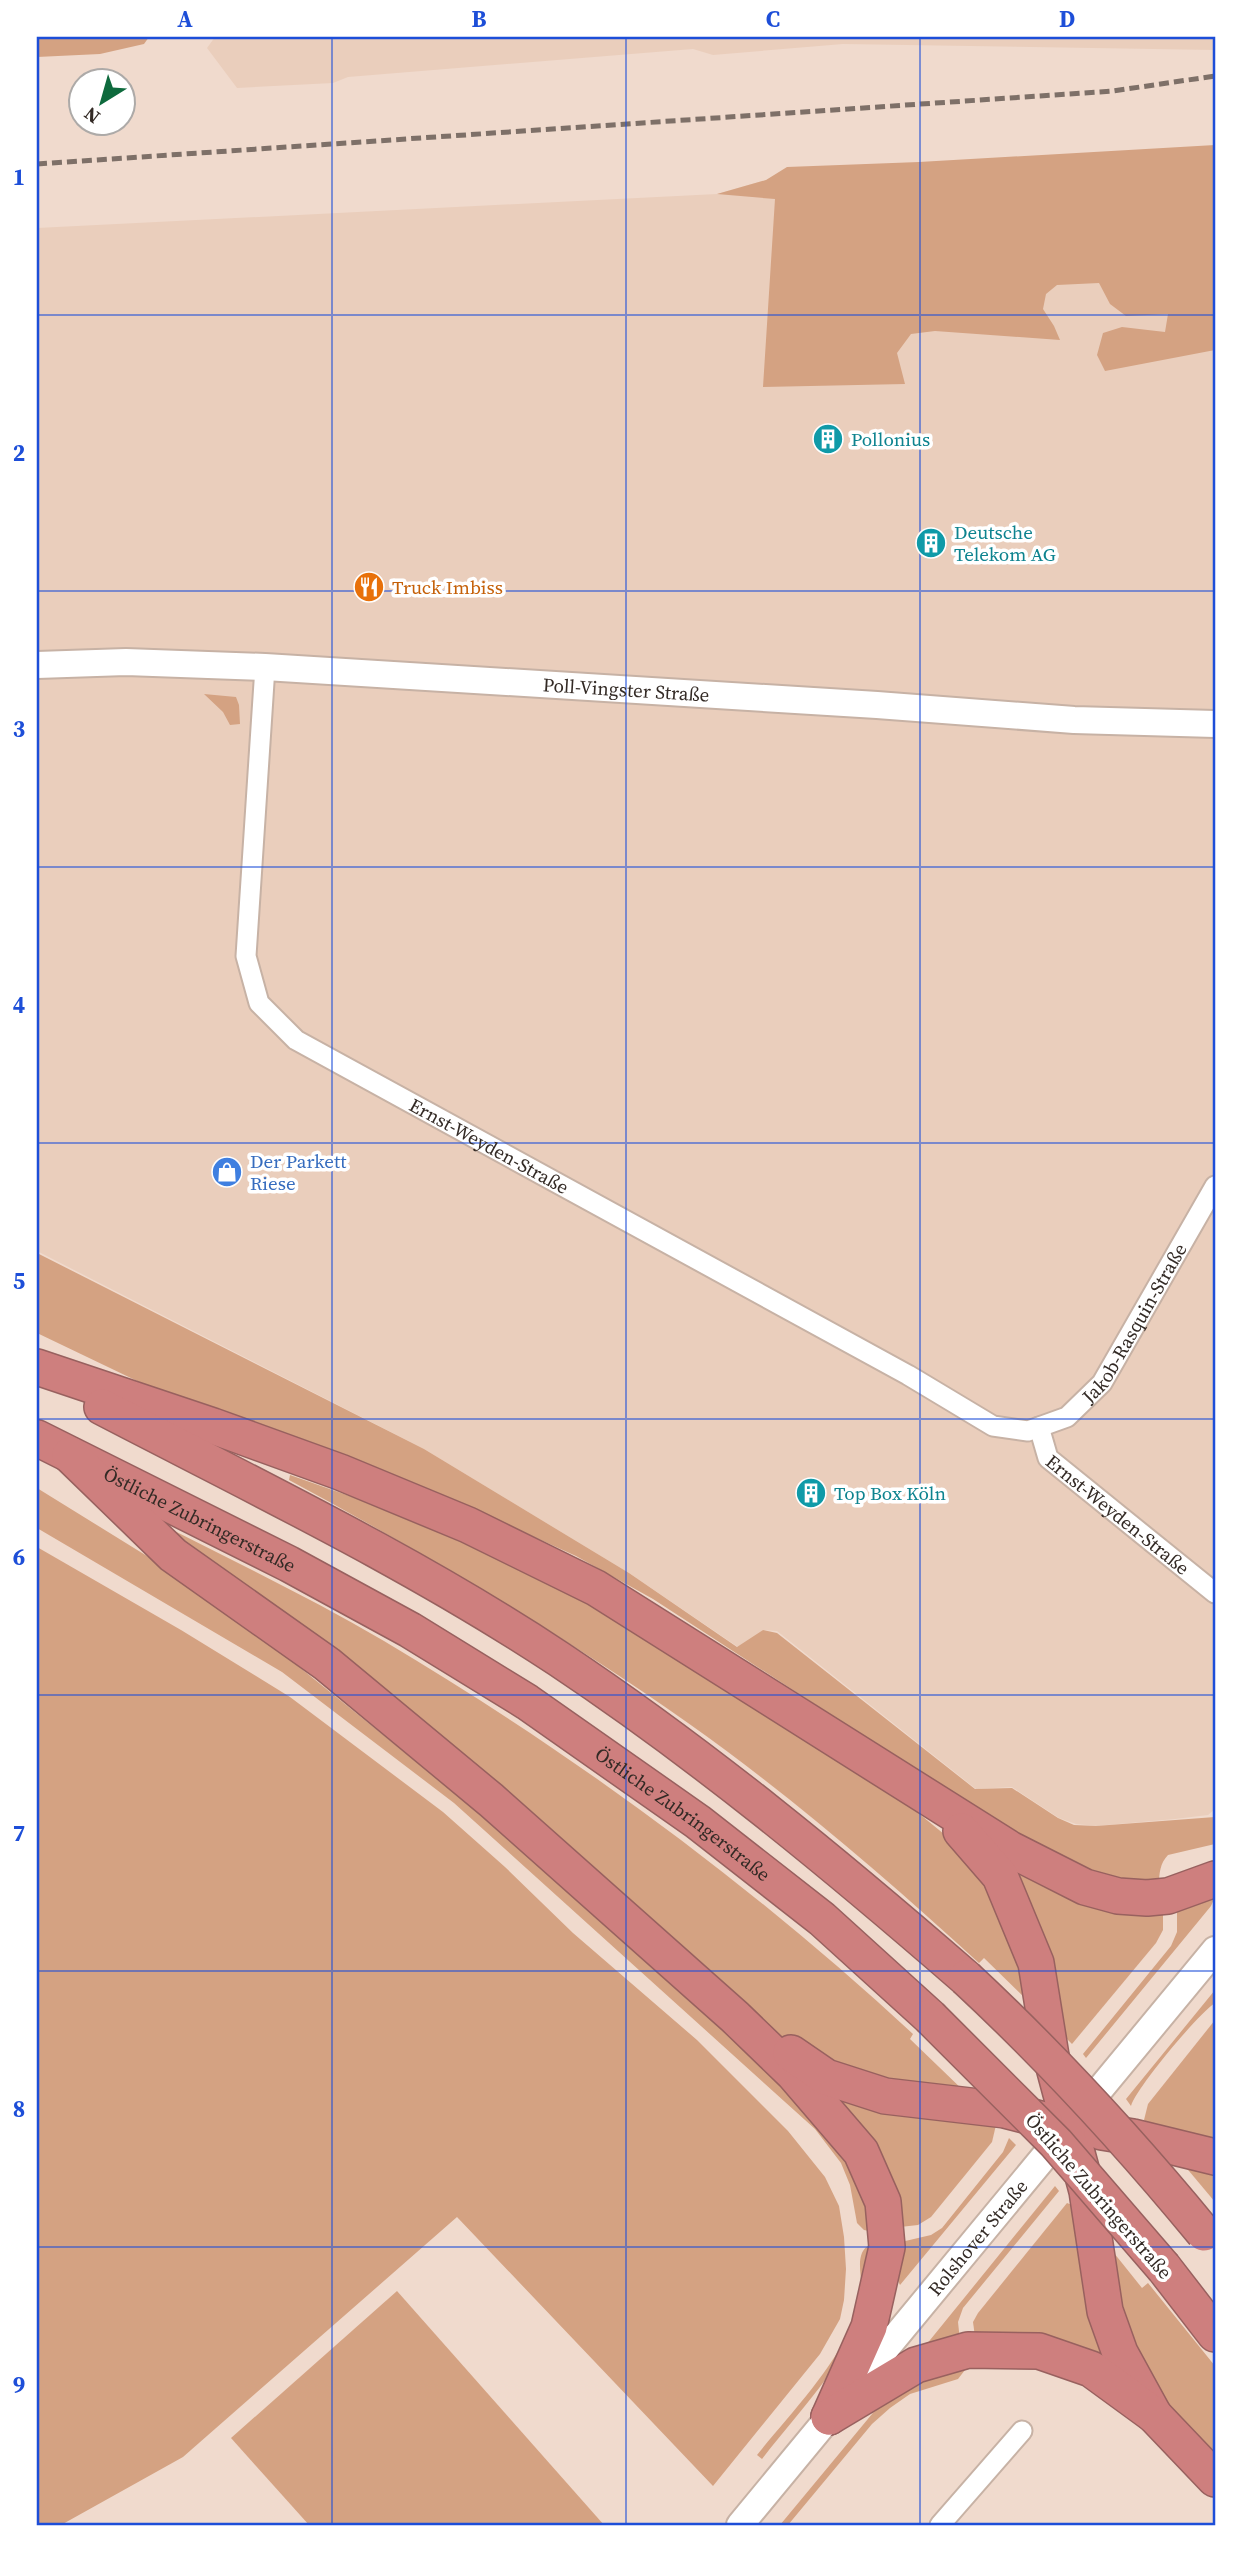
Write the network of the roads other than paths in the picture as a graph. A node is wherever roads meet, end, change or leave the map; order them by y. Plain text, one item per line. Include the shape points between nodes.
1 (37, 665) edge
2 (265, 667) junction
3 (1215, 724) edge
4 (1215, 1186) edge
5 (37, 1370) edge
6 (1033, 1429) junction
7 (37, 1438) edge
8 (69, 1455) junction
9 (1215, 1593) edge
10 (909, 1784) junction
11 (1215, 1879) edge
12 (1215, 1950) edge
13 (735, 2017) junction
14 (1070, 2127) junction
15 (1215, 2157) edge
16 (1210, 2241) edge
17 (1215, 2334) edge
18 (1154, 2415) junction
19 (829, 2417) junction
20 (1022, 2431) dead end
21 (1215, 2479) edge
22 (740, 2525) edge
23 (940, 2525) edge

1 - 2 street, Poll-Vingster Straße via 126,662
2 - 3 street, Poll-Vingster Straße via 1074,720
2 - 6 street, Ernst-Weyden-Straße via 246,956 259,1003 296,1041 908,1375 993,1426
4 - 6 street, Jakob-Rasquin-Straße via 1102,1383 1067,1416
5 - 10 highway via 213,1426 468,1525 596,1588
5 - 16 highway, bridge via 439,1587 559,1659 716,1770 848,1876 1012,2020 1089,2099
6 - 9 street, Ernst-Weyden-Straße via 1048,1458
7 - 8 highway, Östliche Zubringerstraße
8 - 13 highway via 173,1555 327,1664 491,1801
8 - 17 highway, Östliche Zubringerstraße, bridge via 410,1630 527,1702 709,1830 822,1919 930,2017 1056,2143
10 - 11 highway via 1010,1849 1085,1887 1147,1898 1168,1896
10 - 14 highway via 1000,1876 1036,1963 1051,2056
12 - 14 street, Rolshover Straße
13 - 14 highway via 826,2077 885,2096 1005,2110
13 - 19 highway via 794,2074 861,2152 883,2202 887,2247 869,2327
14 - 15 highway
14 - 18 highway via 1087,2191 1105,2311 1120,2353
14 - 19 street, Rolshover Straße
18 - 19 highway via 1091,2369 1039,2351 968,2350 916,2365
18 - 21 highway
19 - 22 street, Rolshover Straße
20 - 23 street

